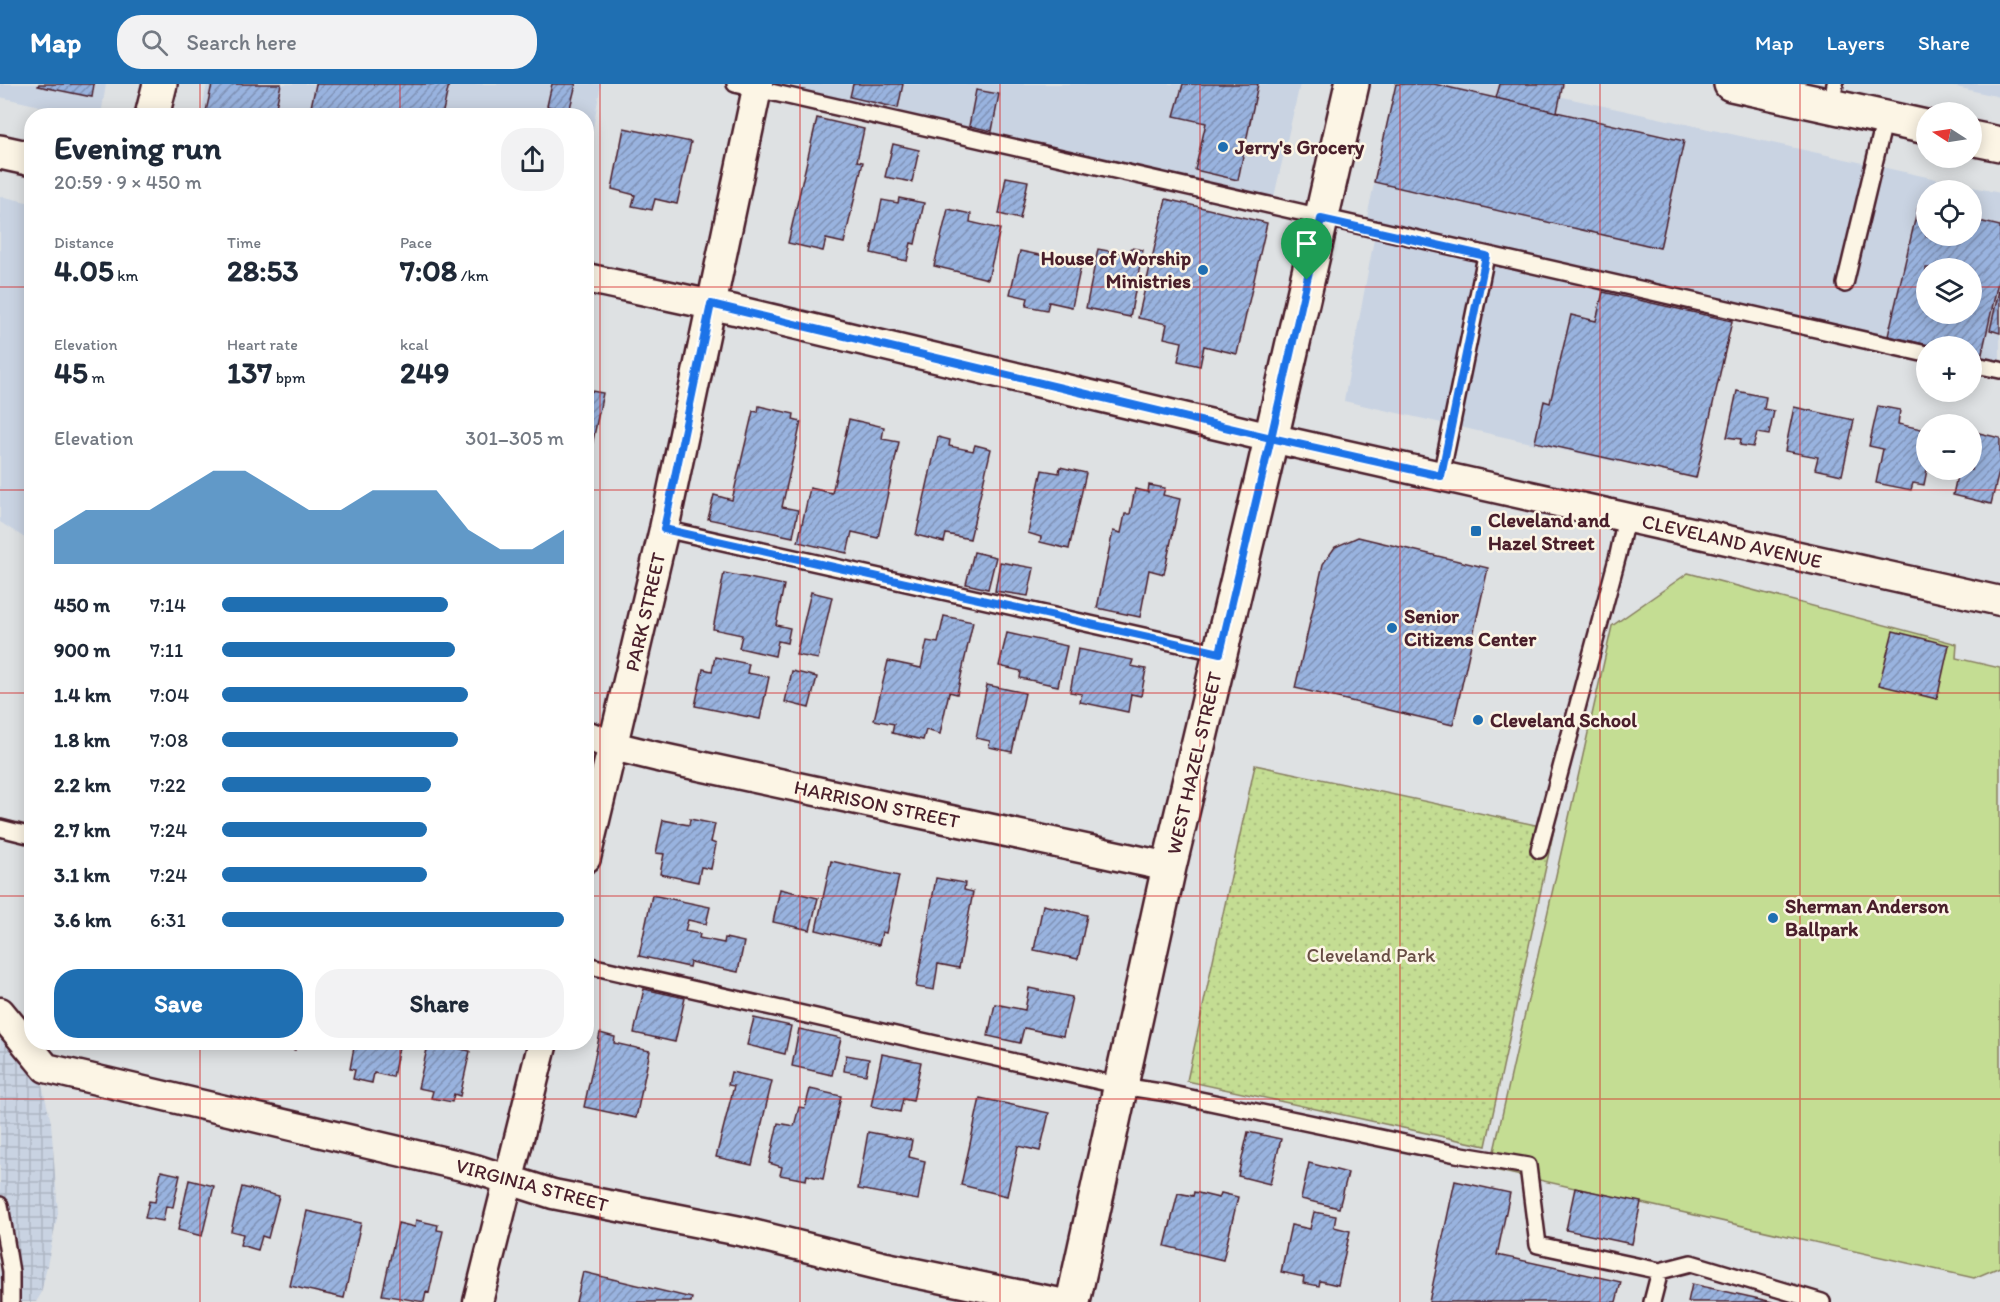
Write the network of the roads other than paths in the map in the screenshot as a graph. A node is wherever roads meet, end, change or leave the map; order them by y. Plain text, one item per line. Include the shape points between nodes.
1 (160, 84) edge
2 (1352, 84) edge
3 (1731, 84) edge
4 (750, 86) edge
5 (1833, 95) edge
6 (155, 108) edge
7 (1885, 118) junction
8 (1916, 126) edge
9 (1982, 140) edge
10 (2000, 144) edge
11 (0, 152) edge
12 (24, 157) edge
13 (1321, 219) junction
14 (1486, 256) junction
15 (594, 280) edge
16 (1845, 284) dead end
17 (711, 304) junction
18 (1916, 352) edge
19 (1982, 366) edge
20 (2000, 370) edge
21 (1271, 438) junction
22 (1441, 476) junction
23 (1626, 517) junction
24 (664, 529) junction
25 (2000, 601) edge
26 (1220, 653) junction
27 (594, 738) edge
28 (613, 746) junction
29 (594, 825) edge
30 (0, 828) edge
31 (24, 834) edge
32 (1539, 850) dead end
33 (1169, 867) junction
34 (594, 967) edge
35 (0, 1012) edge
36 (24, 1041) edge
37 (31, 1050) edge
38 (541, 1050) edge
39 (1121, 1086) junction
40 (510, 1180) junction
41 (0, 1205) edge
42 (1660, 1271) junction
43 (11, 1302) edge
44 (478, 1302) edge
45 (1055, 1302) edge
46 (1073, 1302) edge
47 (1653, 1302) edge
48 (1822, 1302) edge

1 - 6 street
2 - 13 street, WEST HAZEL STREET
3 - 5 street
4 - 13 lane
4 - 17 street, PARK STREET
5 - 7 street
7 - 8 street
7 - 16 lane
9 - 10 street
11 - 12 street
13 - 14 lane
13 - 21 street, WEST HAZEL STREET
14 - 18 lane
14 - 22 lane
15 - 17 street, CLEVELAND AVENUE
17 - 21 street, CLEVELAND AVENUE
17 - 24 street, PARK STREET
19 - 20 lane
21 - 22 street, CLEVELAND AVENUE
21 - 26 street, WEST HAZEL STREET
22 - 23 street, CLEVELAND AVENUE
23 - 25 street, CLEVELAND AVENUE
23 - 32 lane
24 - 26 lane
24 - 28 street, PARK STREET
26 - 33 street, WEST HAZEL STREET
27 - 28 street, HARRISON STREET
28 - 29 street, PARK STREET
28 - 33 street, HARRISON STREET
30 - 31 lane
33 - 39 street, WEST HAZEL STREET
34 - 39 lane
35 - 36 street, VIRGINIA STREET
37 - 40 street, VIRGINIA STREET via 46,1068
38 - 40 street
39 - 42 lane via 1528,1166 1538,1245
39 - 46 street, WEST HAZEL STREET
40 - 44 street
40 - 45 street, VIRGINIA STREET via 553,1194 740,1231
41 - 43 lane via 11,1272
42 - 47 lane
42 - 48 lane via 1692,1263

